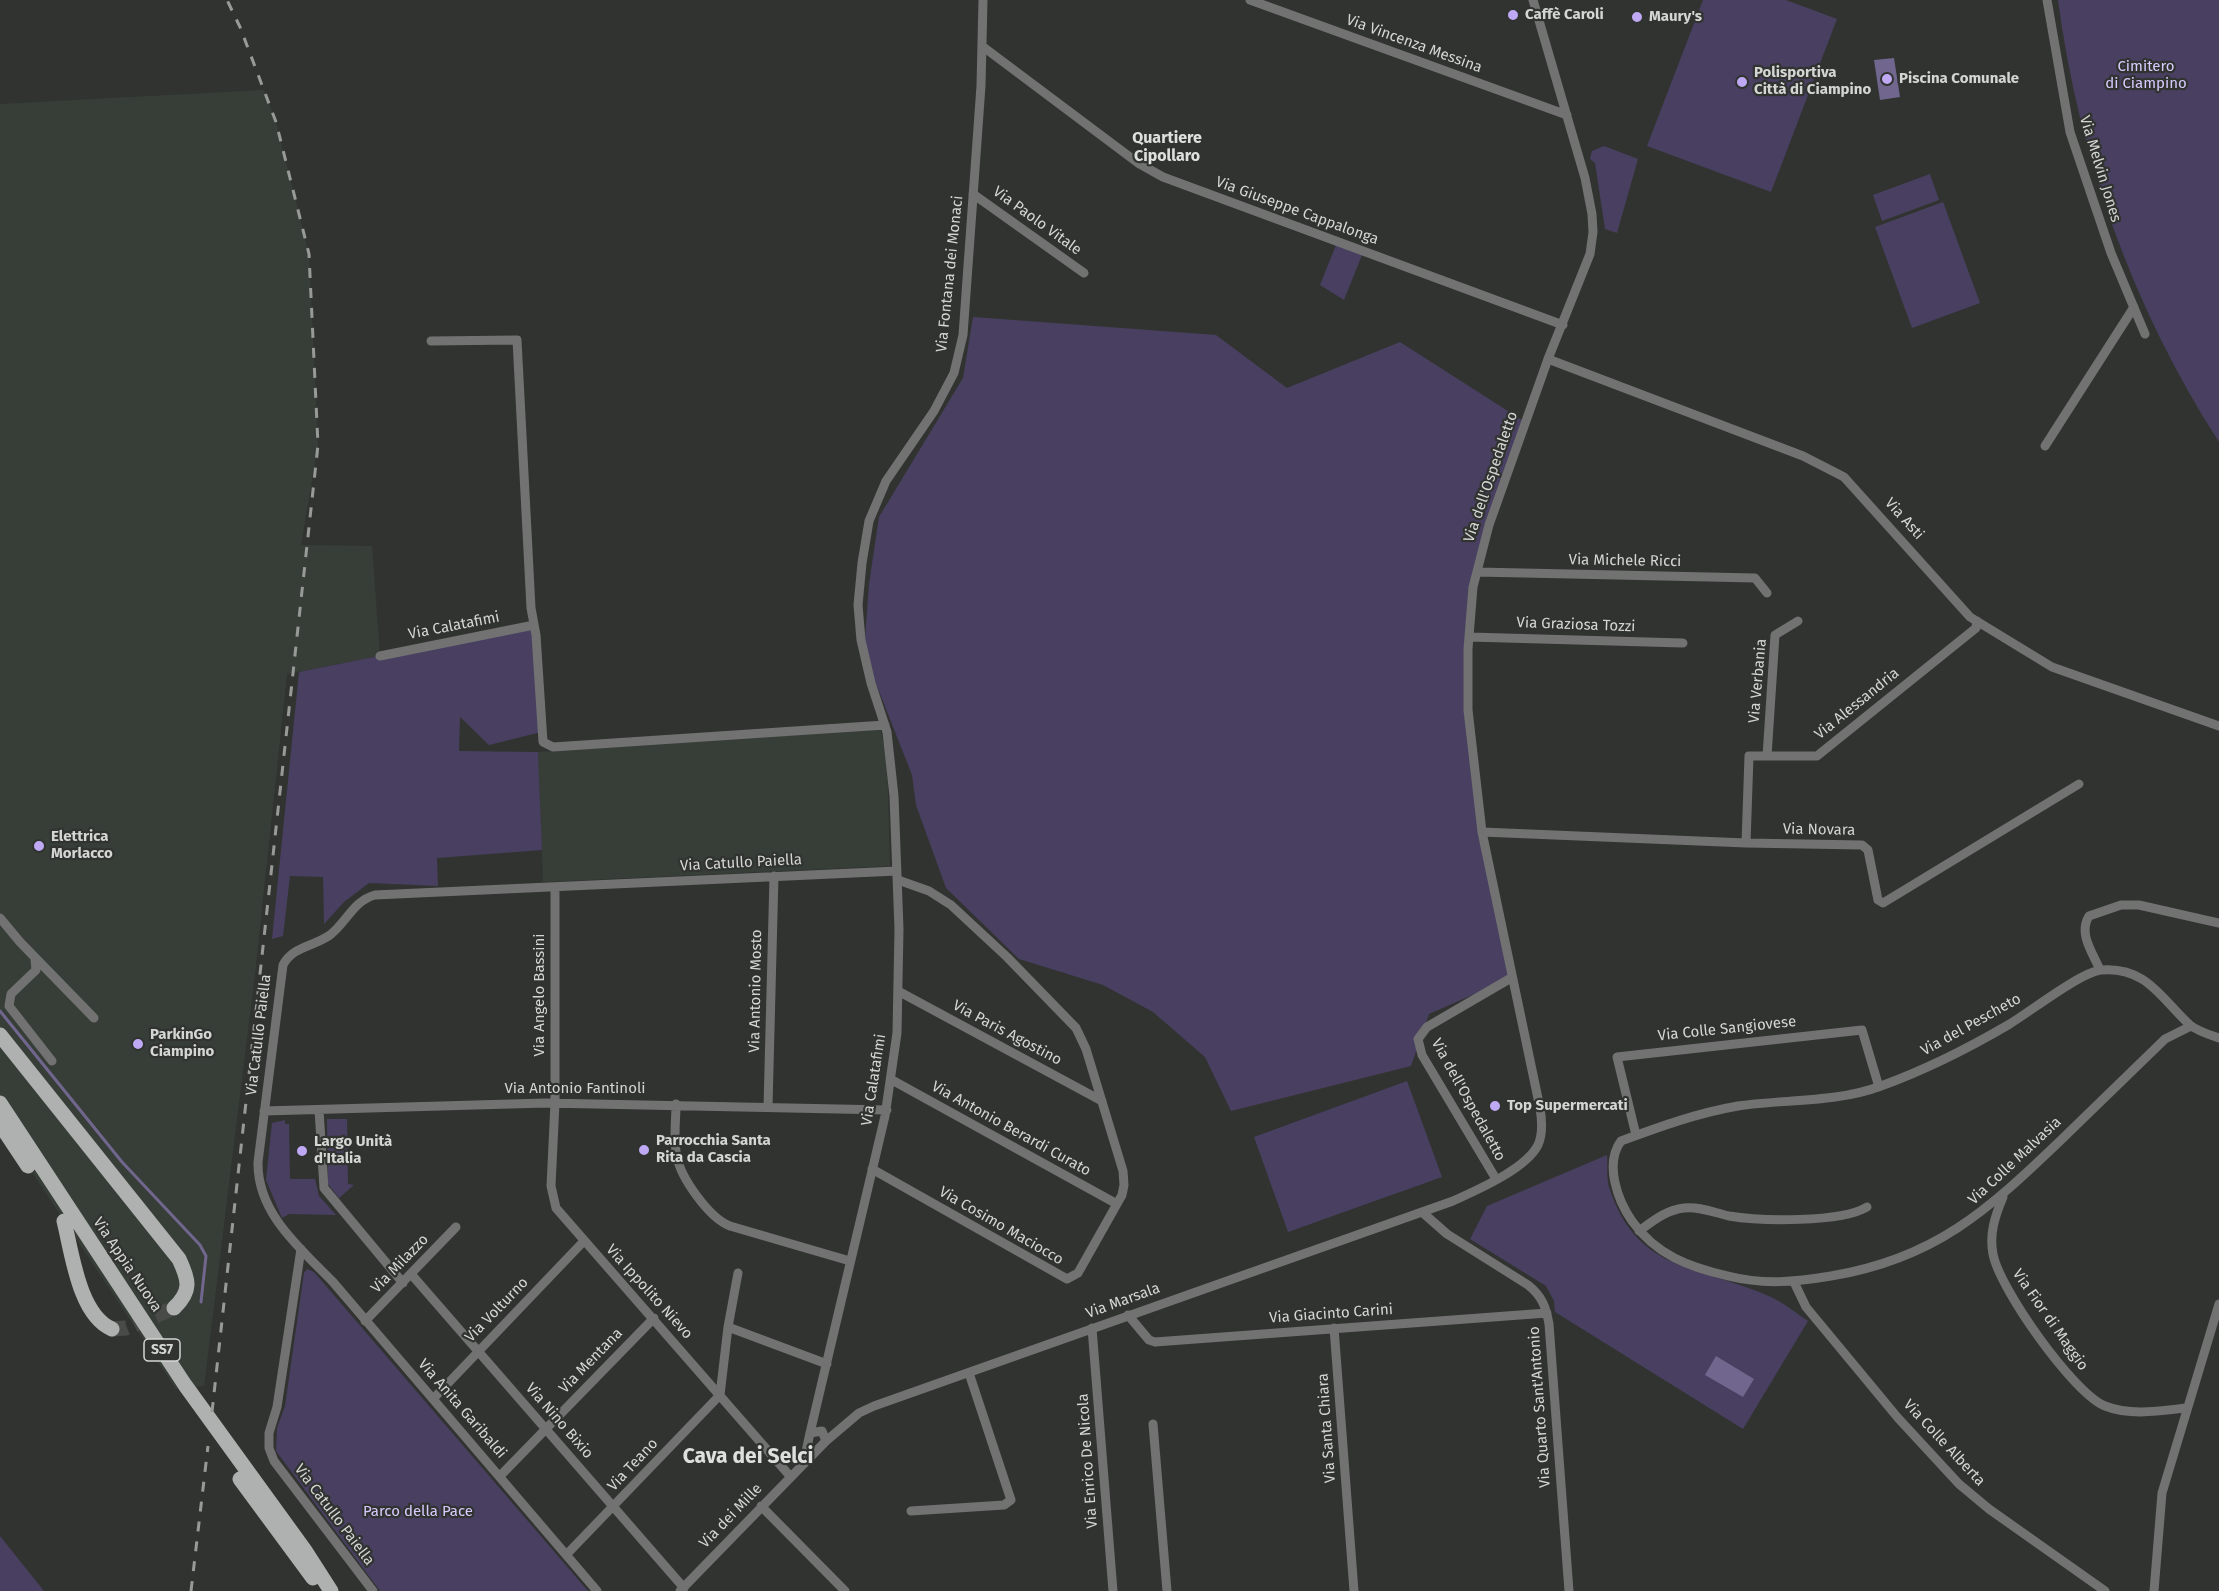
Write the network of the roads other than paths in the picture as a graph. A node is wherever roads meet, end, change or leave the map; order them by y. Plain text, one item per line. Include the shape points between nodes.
1 (983, 0) edge
2 (1250, 0) edge
3 (1533, 0) edge
4 (2047, 0) edge
5 (982, 46) junction
6 (1567, 115) junction
7 (973, 194) junction
8 (1084, 273) dead end
9 (2134, 307) junction
10 (1563, 325) junction
11 (2145, 334) dead end
12 (431, 341) dead end
13 (1548, 359) junction
14 (2045, 446) dead end
15 (862, 563) joint
16 (1477, 572) junction
17 (1767, 593) dead end
18 (1798, 621) dead end
19 (1977, 621) junction
20 (534, 625) junction
21 (1468, 637) junction
22 (1683, 643) dead end
23 (380, 656) dead end
24 (885, 725) junction
25 (2219, 726) edge
26 (1767, 756) junction
27 (2079, 784) dead end
28 (1482, 832) junction
29 (1746, 843) junction
30 (774, 876) junction
31 (898, 876) junction
32 (555, 887) junction
33 (0, 918) edge
34 (2219, 923) edge
35 (35, 958) junction
36 (2100, 970) junction
37 (1510, 978) junction
38 (898, 992) junction
39 (94, 1018) dead end
40 (2191, 1026) junction
41 (0, 1035) edge
42 (2219, 1038) edge
43 (52, 1061) dead end
44 (892, 1080) junction
45 (1879, 1087) junction
46 (1102, 1101) junction
47 (0, 1103) edge
48 (555, 1103) junction
49 (676, 1104) junction
50 (768, 1107) junction
51 (320, 1110) junction
52 (887, 1110) junction
53 (264, 1112) junction
54 (0, 1124) edge
55 (1636, 1135) junction
56 (872, 1169) junction
57 (1496, 1179) junction
58 (2004, 1194) junction
59 (1116, 1204) junction
60 (1867, 1207) dead end
61 (1422, 1212) junction
62 (64, 1221) junction
63 (456, 1227) dead end
64 (1639, 1231) junction
65 (583, 1242) junction
66 (301, 1249) junction
67 (850, 1261) junction
68 (411, 1274) junction
69 (738, 1274) dead end
70 (1794, 1282) junction
71 (403, 1283) junction
72 (2219, 1304) edge
73 (174, 1308) tunnel mouth
74 (1547, 1313) junction
75 (1128, 1315) junction
76 (654, 1318) junction
77 (365, 1321) junction
78 (728, 1327) junction
79 (1092, 1328) junction
80 (1334, 1328) junction
81 (112, 1329) dead end
82 (478, 1351) junction
83 (827, 1364) junction
84 (969, 1373) junction
85 (720, 1395) junction
86 (433, 1399) junction
87 (2186, 1408) junction
88 (1153, 1424) dead end
89 (546, 1428) junction
90 (839, 1429) junction
91 (822, 1431) junction
92 (810, 1433) junction
93 (826, 1441) junction
94 (804, 1461) junction
95 (500, 1476) junction
96 (790, 1476) junction
97 (614, 1506) junction
98 (761, 1506) junction
99 (910, 1511) dead end
100 (567, 1554) junction
101 (682, 1589) edge
102 (323, 1591) edge
103 (331, 1591) edge
104 (373, 1591) edge
105 (597, 1591) edge
106 (845, 1591) edge
107 (1113, 1591) edge
108 (1167, 1591) edge
109 (1354, 1591) edge
110 (1569, 1591) edge
111 (2105, 1591) edge
112 (2154, 1591) edge

1 - 5 street, Via Fontana dei Monaci
2 - 6 street, Via Vincenza Messina
3 - 6 street, Via dell'Ospedaletto
4 - 9 street, Via Melvin Jones via 2070,132 2111,253
5 - 7 street, Via Fontana dei Monaci
5 - 10 street, Via Giuseppe Cappalonga via 1138,163 1163,177
6 - 10 street, Via dell'Ospedaletto via 1585,178 1593,232 1590,254
7 - 8 street, Via Paolo Vitale
7 - 15 street, Via Fontana dei Monaci via 963,335 954,373 934,411 886,481 868,522
9 - 11 street, Via Melvin Jones
9 - 14 street
10 - 13 street, Via dell'Ospedaletto
12 - 20 street via 517,340
13 - 16 street, Via dell'Ospedaletto via 1488,525
13 - 19 street, Via Asti via 1803,456 1846,478
15 - 24 street, Via Calatafimi via 858,605 861,640
16 - 17 street, Via Michele Ricci via 1755,579
16 - 21 street, Via dell'Ospedaletto
18 - 26 street, Via Verbania via 1774,635
19 - 25 street, Via Asti via 2052,667
19 - 26 street, Via Alessandria via 1976,628 1817,756
20 - 23 street, Via Calatafimi
20 - 24 street via 541,732 543,742 552,747
21 - 22 street, Via Graziosa Tozzi
21 - 28 street, Via dell'Ospedaletto via 1468,710
24 - 31 street, Via Calatafimi
26 - 29 street via 1748,758
27 - 29 street, Via Novara via 1883,903 1878,900 1869,852 1863,846
28 - 29 street, Via Novara
28 - 37 street, Via dell'Ospedaletto
30 - 31 street, Via Catullo Paiella
30 - 32 street, Via Catullo Paiella
30 - 50 street, Via Antonio Mosto
31 - 38 street, Via Calatafimi
31 - 46 street, Via Catullo Paiella via 951,905 1069,1020 1085,1045
32 - 48 street, Via Angelo Bassini
32 - 53 street, Via Catullo Paiella via 375,895 357,904 328,936 293,952 281,971
33 - 35 street
34 - 36 street via 2139,904 2121,905 2089,916 2085,934
35 - 39 street
35 - 43 street via 36,970 11,994 9,1006
36 - 40 street via 2130,974 2156,988
36 - 45 street, Via del Pescheto via 1946,1059
37 - 57 street, Via dell'Ospedaletto via 1542,1125 1533,1152
37 - 57 street, Via dell'Ospedaletto via 1427,1027 1418,1040 1422,1055
38 - 44 street, Via Calatafimi
38 - 46 street, Via Paris Agostino
40 - 42 street
40 - 58 street, Via Colle Malvasia via 2165,1040
41 - 73 main road via 179,1259 188,1278 184,1299
44 - 52 street, Via Calatafimi
44 - 59 street, Via Antonio Berardi Curato
45 - 55 street, Via del Pescheto via 1846,1095 1738,1106
45 - 55 street, Via Colle Sangiovese via 1862,1030 1617,1057
46 - 59 street, Via Catullo Paiella via 1124,1175 1124,1189
47 - 103 main road, Via Appia Nuova / SS7 via 185,1385
48 - 49 street, Via Antonio Fantinoli
48 - 51 street, Via Antonio Fantinoli
48 - 65 street, Via Ippolito Nievo via 552,1197 561,1217
49 - 50 street, Via Antonio Fantinoli
49 - 67 street via 678,1163 714,1218 730,1227
50 - 52 street, Via Antonio Fantinoli
51 - 53 street, Via Antonio Fantinoli
51 - 71 street via 323,1184
52 - 56 street, Via Calatafimi
53 - 66 street, Via Catullo Paiella via 258,1162 260,1187 271,1212
54 - 62 main road, Via Appia Nuova / SS7
55 - 64 street, Via Colle Malvasia via 1621,1141 1615,1149 1614,1176 1617,1192
56 - 59 street, Via Cosimo Maciocco via 1067,1279 1078,1274
56 - 67 street, Via Calatafimi
57 - 61 street, Via dell'Ospedaletto
58 - 70 street, Via Colle Malvasia via 1959,1230 1895,1261
58 - 87 street, Via Fior di Maggio via 1992,1229 1997,1270 2004,1286 2060,1365 2083,1391 2116,1410
60 - 64 street via 1843,1214 1782,1220 1681,1208 1663,1214
61 - 74 street, Via Quarto Sant'Antonio via 1447,1234 1528,1285 1542,1299
61 - 75 street, Via Marsala
62 - 81 main road via 78,1280 90,1310 101,1324
62 - 102 main road, Via Appia Nuova / SS7 via 176,1389
63 - 68 street, Via Milazzo
64 - 70 street, Via Colle Malvasia via 1665,1254 1710,1272 1766,1283
65 - 76 street, Via Ippolito Nievo
65 - 82 street, Via Volturno
66 - 77 street, Via Anita Garibaldi
66 - 104 street, Via Catullo Paiella via 269,1448 274,1461
67 - 83 street, Via Calatafimi
68 - 71 street, Via Milazzo
68 - 82 street, Via Nino Bixio
69 - 78 street
70 - 111 street, Via Colle Alberta via 1806,1307 1959,1484
71 - 77 street, Via Milazzo
72 - 87 street
74 - 80 street, Via Giacinto Carini
74 - 110 street, Via Quarto Sant'Antonio
75 - 79 street, Via Marsala
75 - 80 street, Via Giacinto Carini via 1153,1342
76 - 85 street, Via Ippolito Nievo
76 - 89 street, Via Mentana
77 - 86 street, Via Anita Garibaldi
78 - 83 street
78 - 85 street
79 - 84 street, Via Marsala
79 - 107 street, Via Enrico De Nicola
80 - 109 street, Via Santa Chiara
82 - 86 street, Via Volturno
82 - 89 street, Via Nino Bixio
83 - 92 street, Via Calatafimi
84 - 90 street, Via Marsala via 867,1409
84 - 99 street via 1011,1500 1004,1505
85 - 96 street, Via Ippolito Nievo
85 - 97 street, Via Teano
86 - 95 street, Via Anita Garibaldi
87 - 112 street via 2162,1493
88 - 108 street
89 - 95 street, Via Mentana
89 - 97 street, Via Nino Bixio
90 - 91 street, Via Marsala
90 - 93 street, Via Marsala
91 - 92 street
91 - 93 street
92 - 94 street
93 - 94 street, Via dei Mille
94 - 96 street, Via dei Mille
95 - 100 street, Via Anita Garibaldi
96 - 98 street, Via dei Mille
97 - 100 street, Via Teano
97 - 101 street, Via Nino Bixio
98 - 101 street, Via dei Mille
98 - 106 street
100 - 105 street, Via Anita Garibaldi

